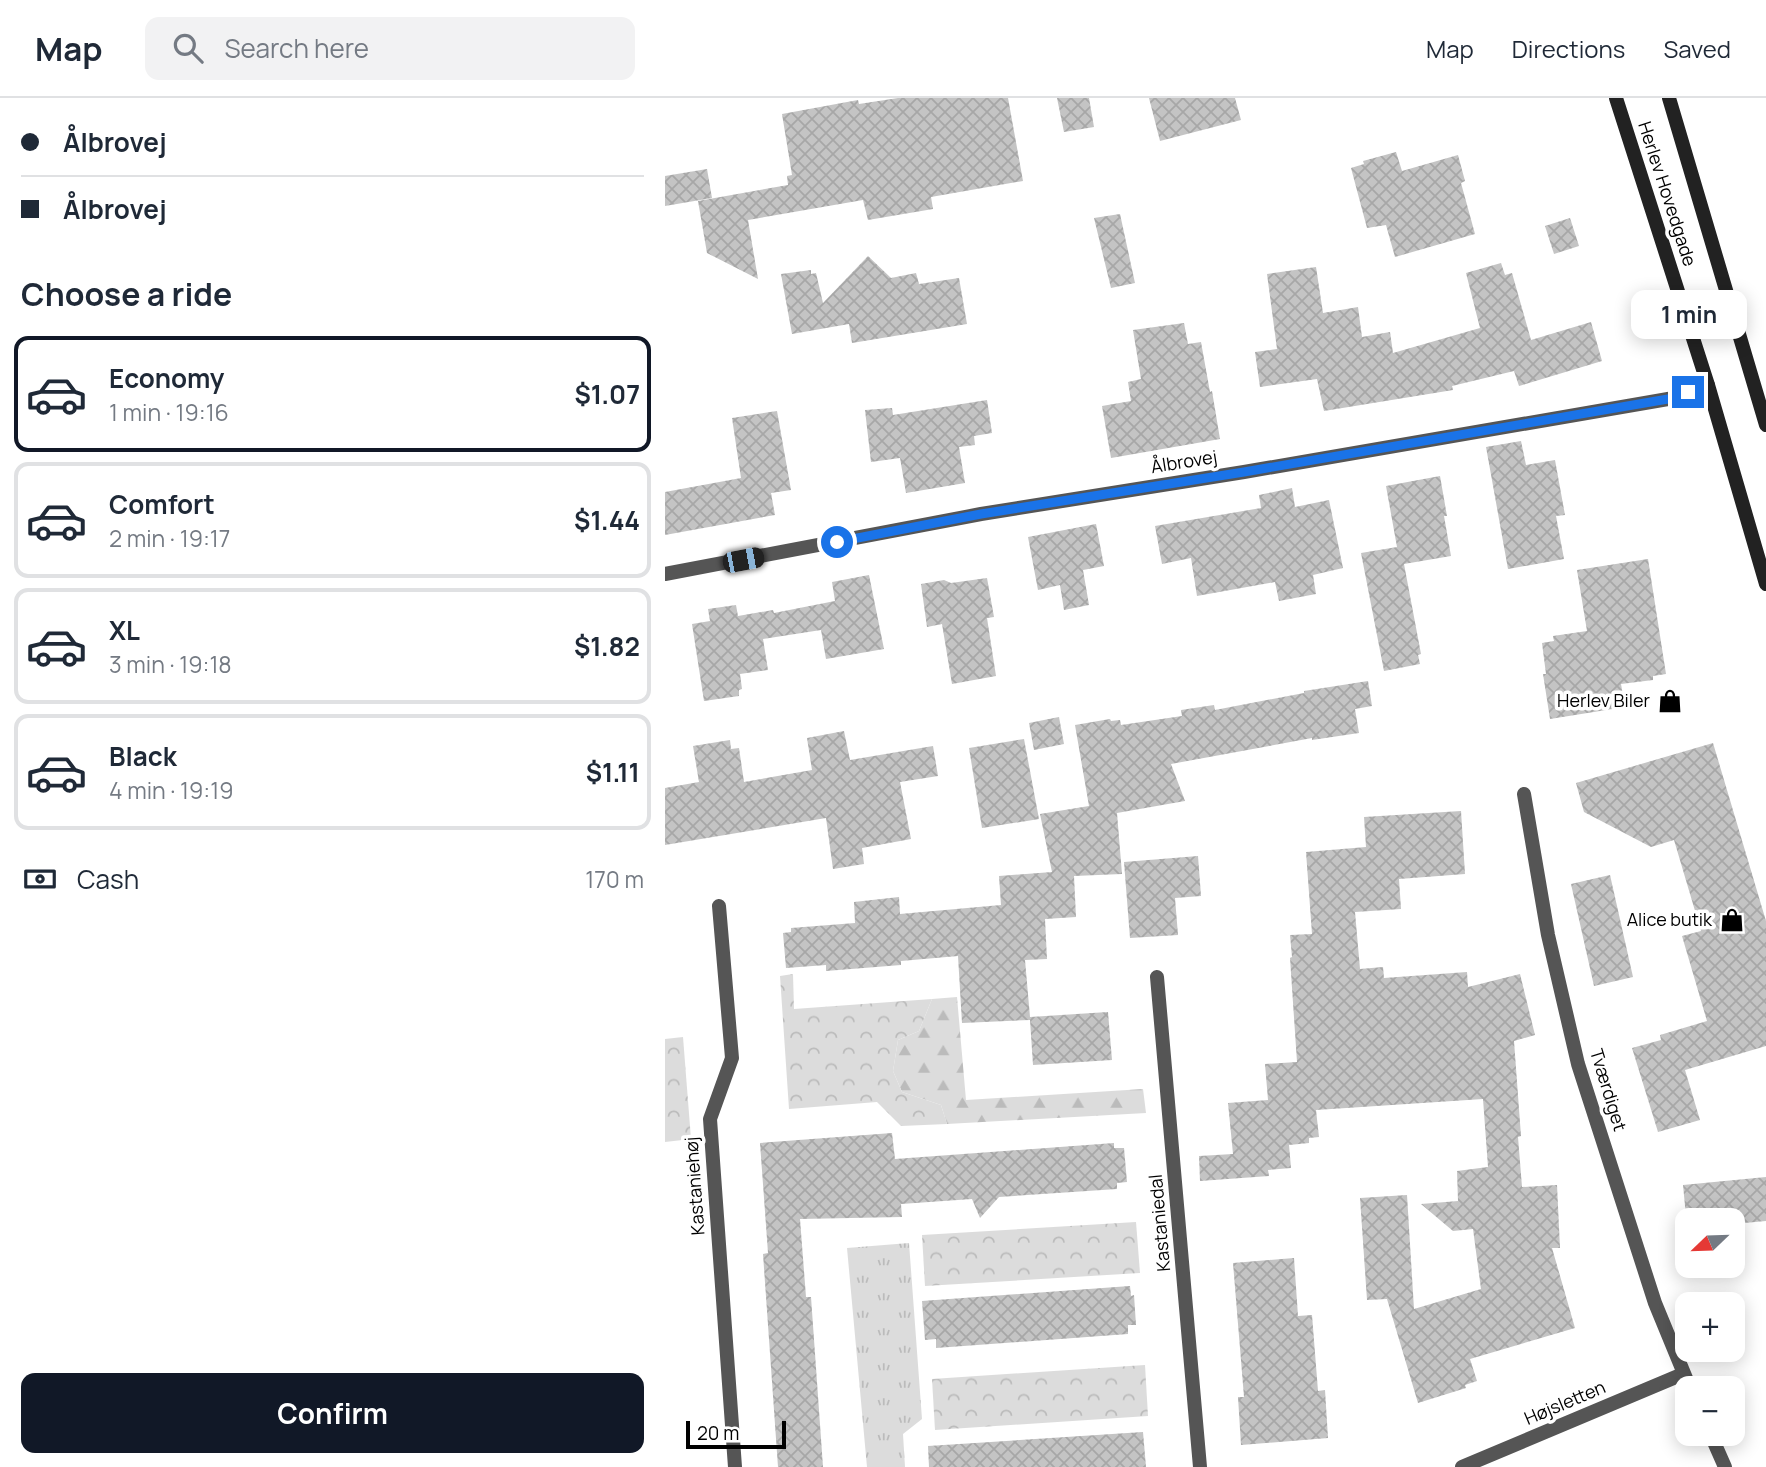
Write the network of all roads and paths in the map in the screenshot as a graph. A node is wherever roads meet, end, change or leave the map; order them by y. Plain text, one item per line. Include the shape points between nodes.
1 (1616, 98) edge
2 (1669, 98) edge
3 (1707, 385) junction
4 (1766, 425) edge
5 (665, 574) edge
6 (1766, 584) edge
7 (1524, 794) dead end
8 (719, 906) dead end
9 (1157, 976) dead end
10 (1685, 1376) edge
11 (1675, 1386) edge
12 (1716, 1446) edge
13 (735, 1467) edge
14 (1201, 1467) edge
15 (1462, 1467) edge
16 (1725, 1467) edge

1 - 3 main road, Herlev Hovedgade
2 - 4 main road, Herlev Hovedgade
3 - 5 street, Ålbrovej via 1668,399 981,514
3 - 6 main road, Herlev Hovedgade
7 - 10 street, Tværdiget via 1548,935 1578,1064 1655,1303
8 - 13 street, Kastaniehøj via 732,1058 710,1119
9 - 14 street, Kastaniedal
11 - 15 street, Højsletten
12 - 16 street

